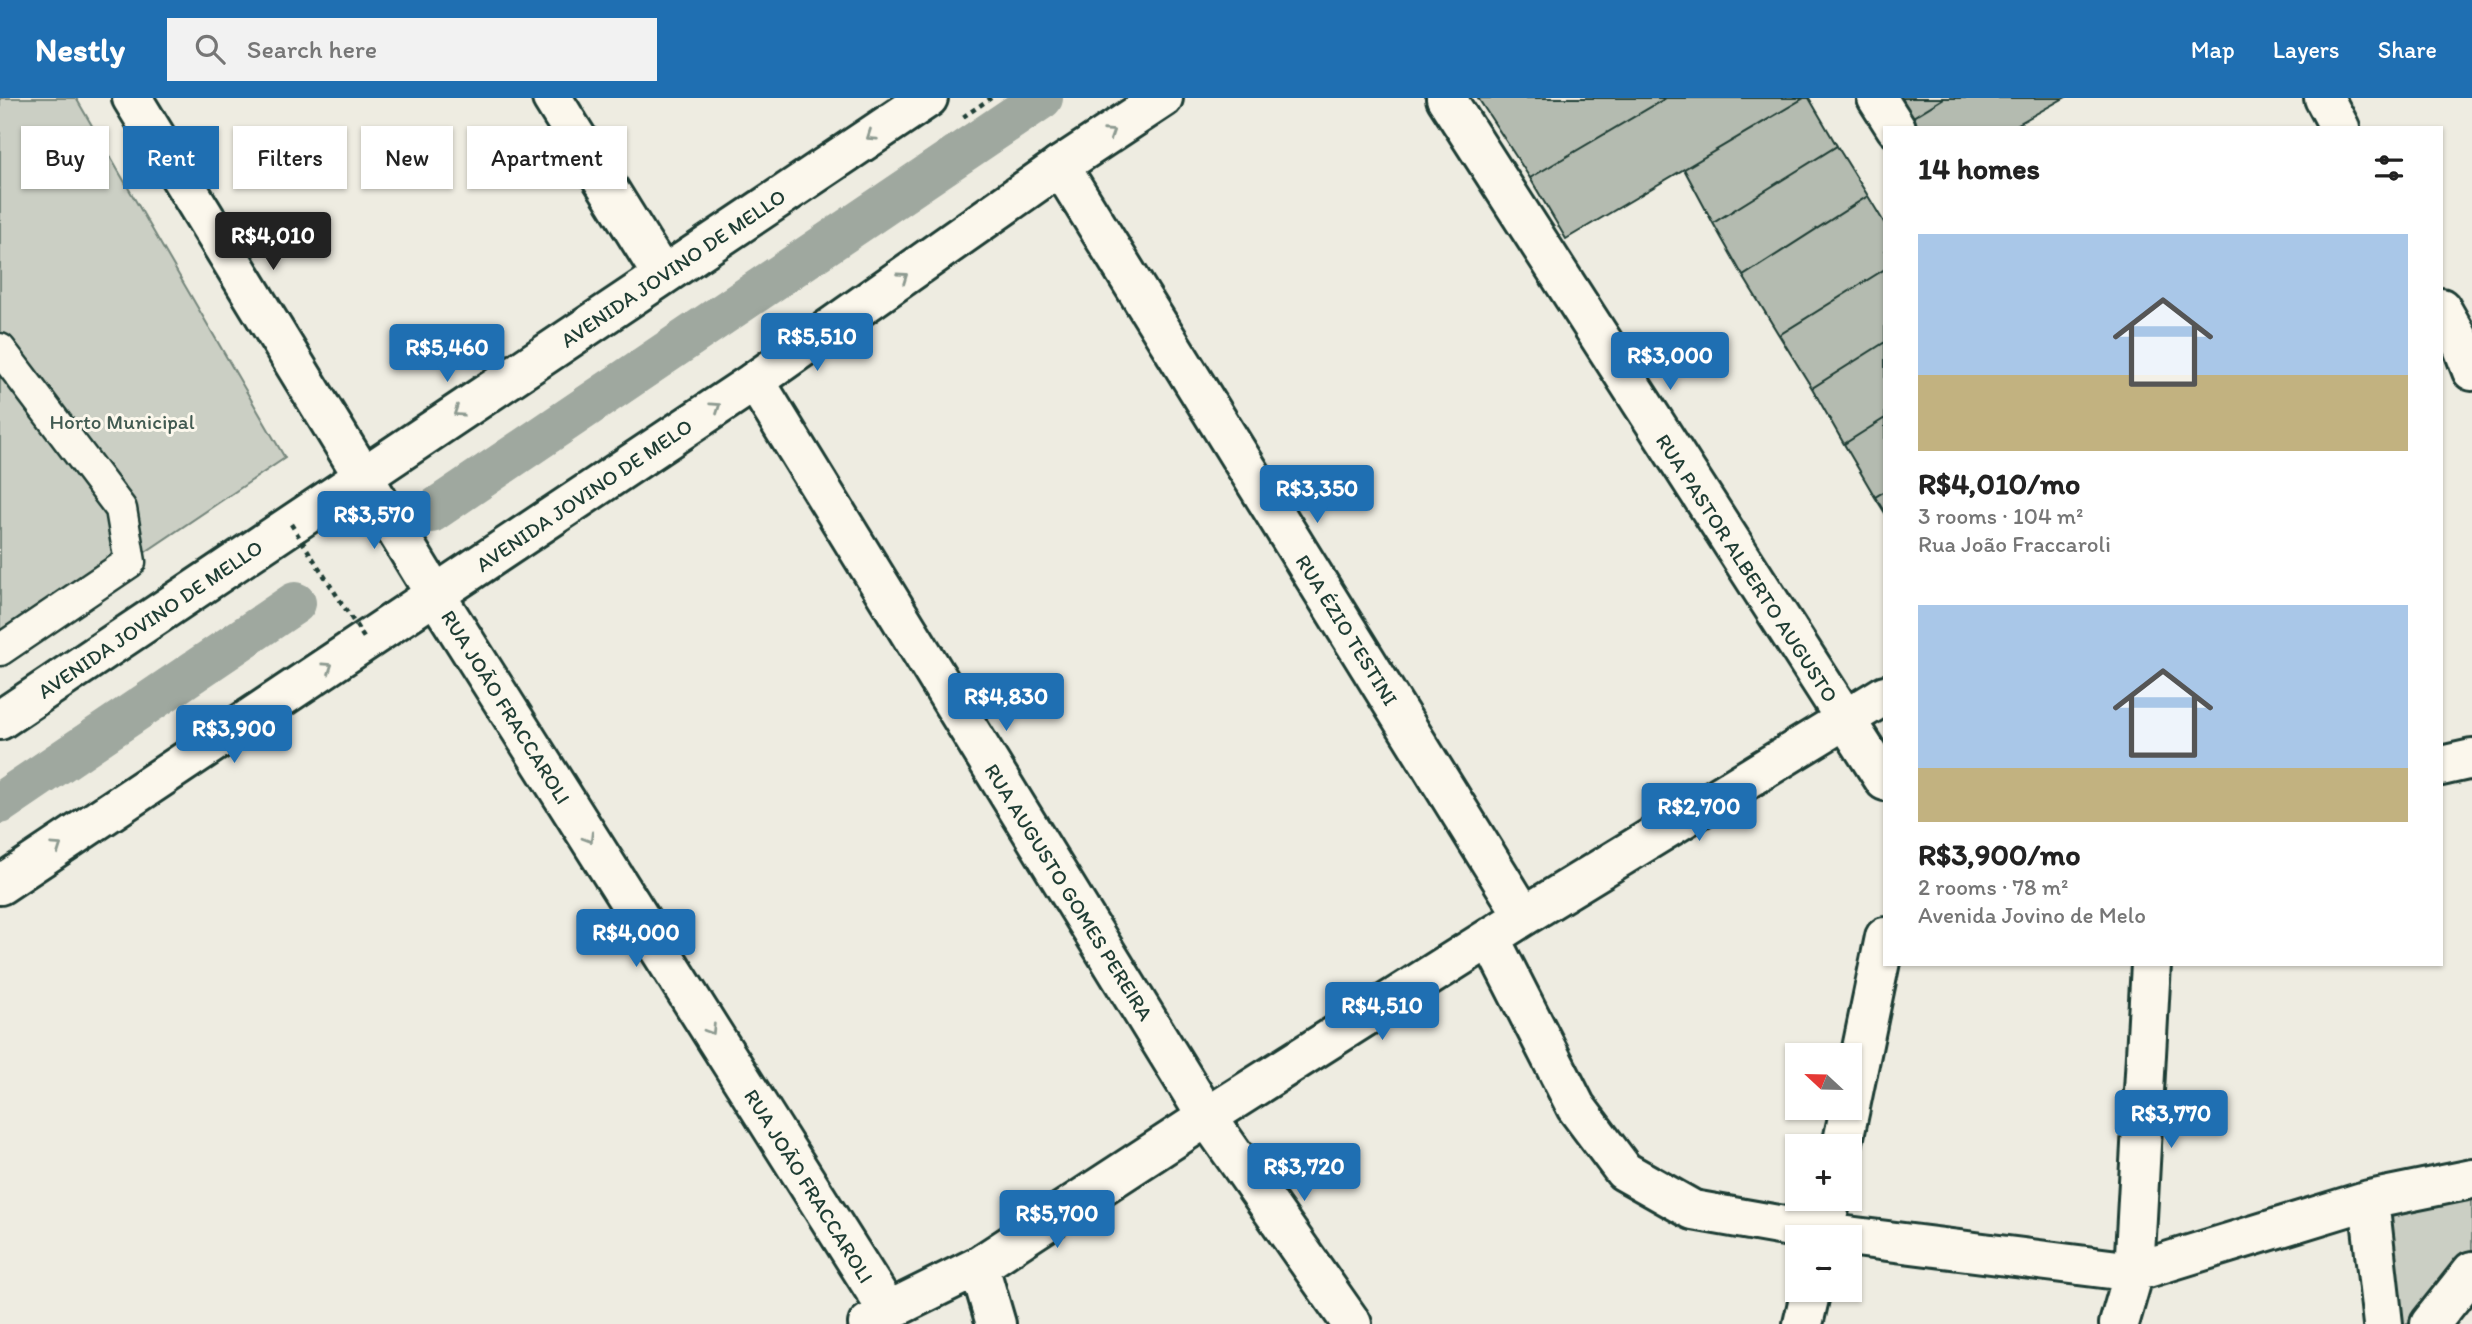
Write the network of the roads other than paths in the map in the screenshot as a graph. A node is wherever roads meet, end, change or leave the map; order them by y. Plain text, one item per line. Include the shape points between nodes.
1 (132, 98) edge
2 (552, 98) edge
3 (928, 98) edge
4 (1163, 98) edge
5 (1446, 98) edge
6 (1877, 98) edge
7 (2324, 98) edge
8 (1895, 126) edge
9 (2339, 126) edge
10 (1060, 166) junction
11 (662, 275) junction
12 (2443, 312) edge
13 (0, 349) edge
14 (2462, 353) edge
15 (755, 381) junction
16 (363, 476) junction
17 (435, 594) junction
18 (0, 650) edge
19 (1883, 696) edge
20 (1843, 719) junction
21 (0, 720) edge
22 (2472, 759) edge
23 (2443, 766) edge
24 (1883, 778) edge
25 (0, 885) edge
26 (1524, 916) junction
27 (1490, 938) junction
28 (1883, 947) edge
29 (2151, 966) edge
30 (1862, 1049) edge
31 (1207, 1116) junction
32 (2472, 1179) edge
33 (2369, 1200) junction
34 (1826, 1223) edge
35 (979, 1266) junction
36 (2472, 1271) edge
37 (2134, 1272) junction
38 (1808, 1302) edge
39 (878, 1318) edge
40 (996, 1324) edge
41 (1352, 1324) edge
42 (1803, 1324) edge
43 (2119, 1324) edge
44 (2383, 1324) edge
45 (2430, 1324) edge

1 - 16 street, RUA JOÃO FRACCAROLI
2 - 11 street
3 -> 11 street, AVENIDA JOVINO DE MELLO
10 -> 4 street, AVENIDA JOVINO DE MELO
5 - 20 street, RUA PASTOR ALBERTO AUGUSTO
6 - 8 street
7 - 9 street
15 -> 10 street, AVENIDA JOVINO DE MELO
10 - 26 street, RUA ÉZIO TESTINI
11 -> 16 street, AVENIDA JOVINO DE MELLO
12 - 14 street
13 - 18 street via 121,509 130,562
17 -> 15 street, AVENIDA JOVINO DE MELO
15 - 31 street, RUA AUGUSTO GOMES PEREIRA
16 - 17 street, RUA JOÃO FRACCAROLI
16 - 21 street, AVENIDA JOVINO DE MELLO
25 -> 17 street, AVENIDA JOVINO DE MELO
17 -> 39 street, RUA JOÃO FRACCAROLI
19 - 20 street
20 - 24 street, RUA PASTOR ALBERTO AUGUSTO
20 - 26 street
22 - 23 street
26 - 27 street
27 - 31 street
27 - 34 street via 1576,1107 1624,1171 1693,1210
28 - 30 street
29 - 37 street
31 - 35 street
31 - 41 street, RUA AUGUSTO GOMES PEREIRA
32 - 33 street
33 - 37 street
33 - 44 street
34 - 37 street
35 - 39 street
35 - 40 street
36 - 45 street
37 - 43 street
38 - 42 street

